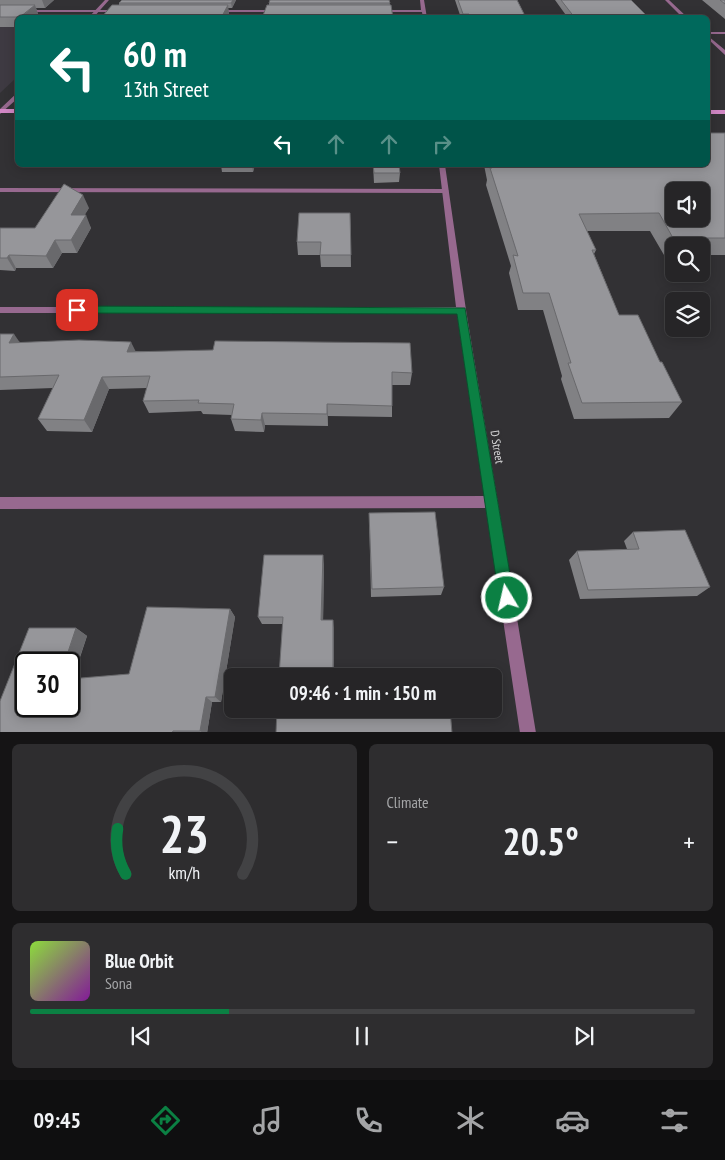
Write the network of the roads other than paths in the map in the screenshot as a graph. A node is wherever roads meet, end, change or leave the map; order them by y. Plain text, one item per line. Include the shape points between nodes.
1 (107, 0) edge
2 (422, 0) edge
3 (667, 0) edge
4 (0, 11) edge
5 (96, 11) junction
6 (126, 11) edge
7 (206, 11) edge
8 (285, 11) edge
9 (375, 12) edge
10 (424, 12) junction
11 (93, 15) edge
12 (424, 15) edge
13 (683, 15) edge
14 (710, 33) edge
15 (725, 33) edge
16 (710, 39) edge
17 (725, 53) edge
18 (15, 97) edge
19 (0, 111) edge
20 (15, 111) edge
21 (710, 112) edge
22 (725, 112) edge
23 (442, 167) edge
24 (0, 190) edge
25 (445, 191) junction
26 (0, 310) edge
27 (461, 310) junction
28 (492, 502) junction
29 (0, 503) edge
30 (528, 732) edge

1 - 5 street
2 - 10 street
3 - 13 street
4 - 5 street
5 - 6 street
5 - 11 street
7 - 8 street
9 - 10 street
10 - 12 street
14 - 15 street
16 - 17 street
18 - 19 street
19 - 20 main road
21 - 22 main road
23 - 25 street, D Street
24 - 25 street
25 - 27 street, D Street
26 - 27 street
27 - 28 street, D Street
28 - 29 street
28 - 30 street, D Street

